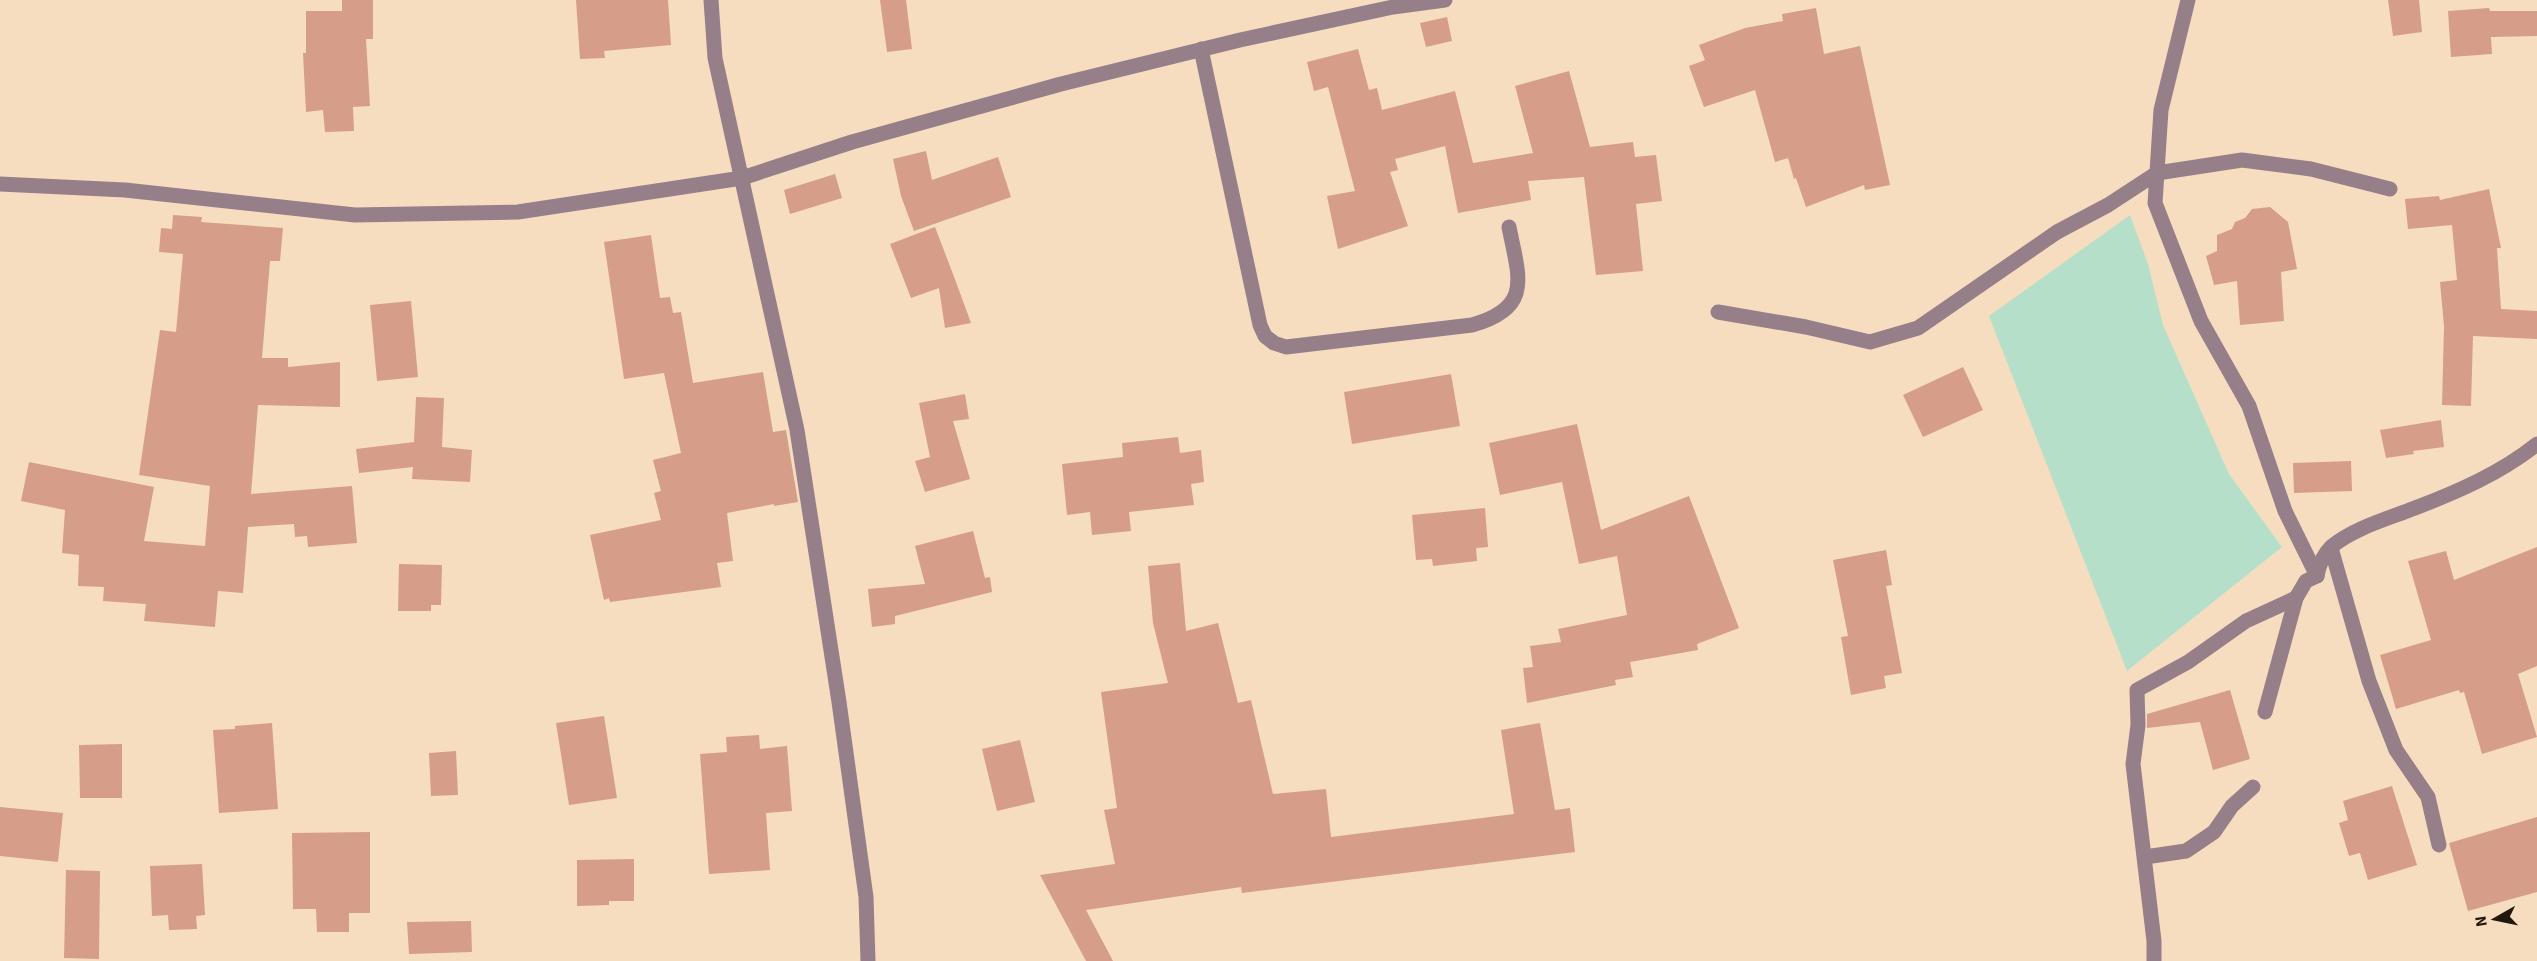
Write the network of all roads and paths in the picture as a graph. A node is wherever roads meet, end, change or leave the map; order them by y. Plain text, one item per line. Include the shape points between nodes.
1 (711, 0) edge
2 (1445, 0) edge
3 (2188, 0) edge
4 (1393, 4) edge
5 (1201, 49) junction
6 (2157, 173) junction
7 (742, 178) junction
8 (0, 184) edge
9 (2390, 189) dead end
10 (1509, 227) dead end
11 (1718, 312) dead end
12 (2537, 444) edge
13 (2331, 548) junction
14 (2317, 576) junction
15 (2296, 598) junction
16 (2265, 712) dead end
17 (2253, 787) dead end
18 (2439, 845) dead end
19 (2145, 856) junction
20 (868, 961) edge
21 (2154, 961) edge

1 - 7 street via 715,58
2 - 4 street
3 - 6 street via 2162,110
4 - 5 street
5 - 7 street via 863,139
5 - 10 street via 1260,325 1274,343 1286,347 1319,345 1494,319 1508,309 1517,291 1518,272
6 - 9 street via 2242,160 2311,169
6 - 11 street via 2057,232 1918,328 1870,342
6 - 14 street via 2155,203 2197,311 2249,406 2285,511
7 - 8 street via 518,212 355,215 125,190
7 - 20 street via 797,430 863,874
12 - 13 street via 2520,458 2450,495 2366,527
13 - 14 street via 2319,563
13 - 18 street via 2368,681 2396,750 2428,797
14 - 15 street via 2306,581
15 - 16 street
15 - 19 street via 2246,621 2188,662 2137,690 2133,764
17 - 19 street via 2232,806 2214,832 2186,851
19 - 21 street

